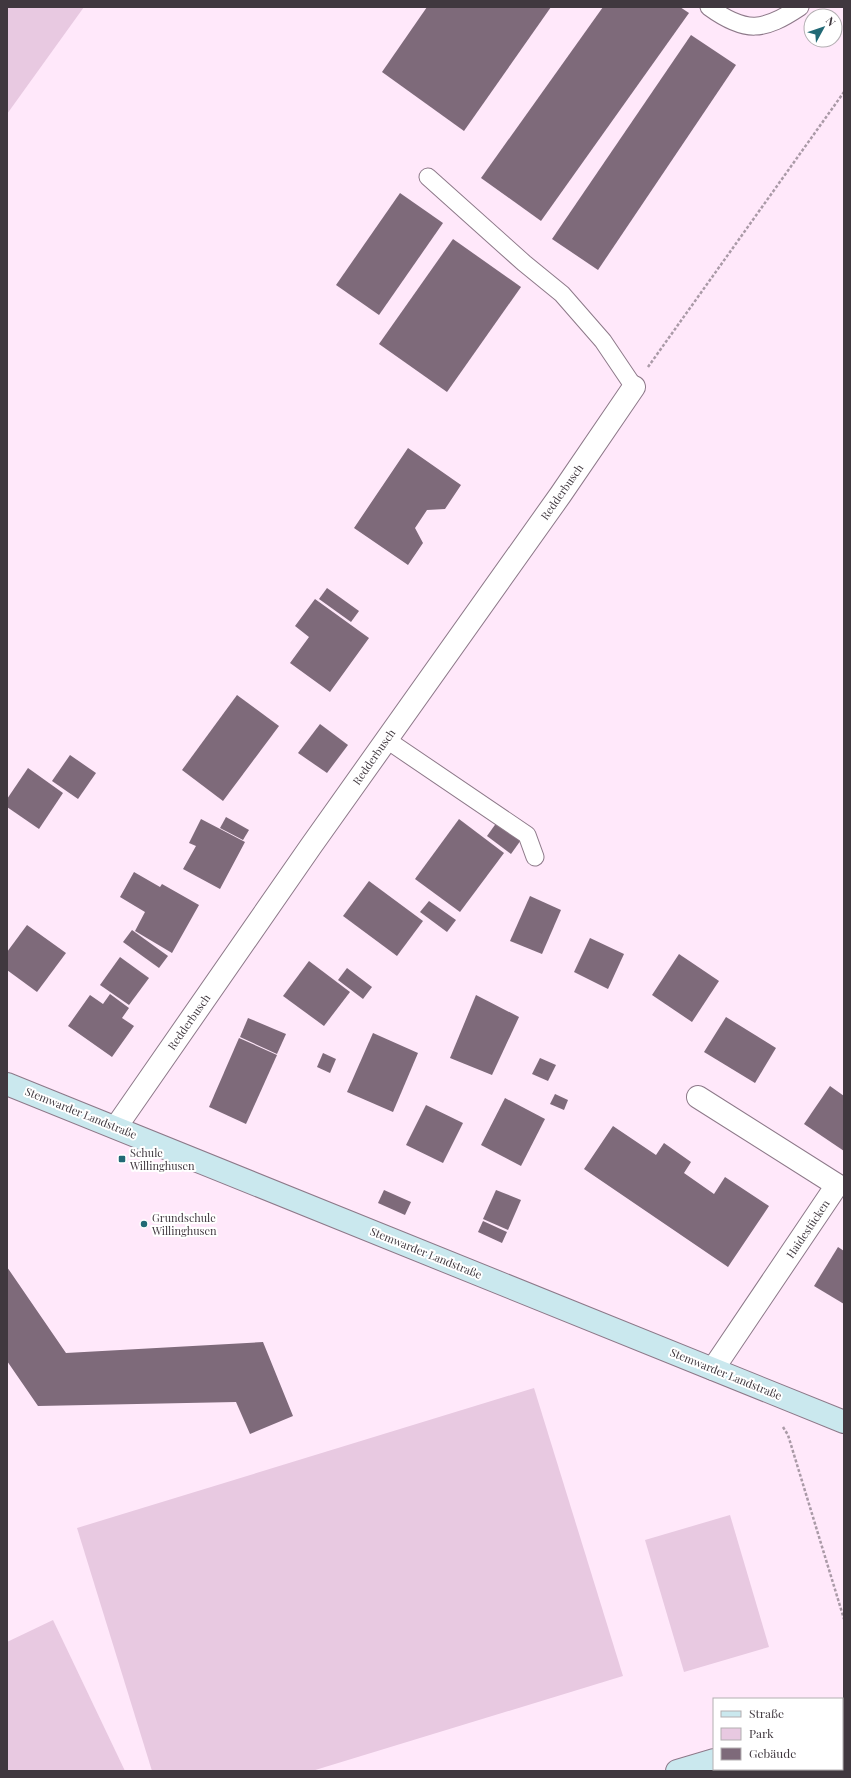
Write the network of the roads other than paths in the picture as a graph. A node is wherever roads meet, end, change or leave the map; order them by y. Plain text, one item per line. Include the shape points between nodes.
1 (709, 7) edge
2 (800, 7) edge
3 (428, 177) dead end
4 (634, 387) joint
5 (386, 740) junction
6 (534, 856) dead end
7 (7, 1084) edge
8 (698, 1096) dead end
9 (116, 1127) junction
10 (713, 1369) junction
11 (844, 1422) edge
12 (713, 1760) edge
13 (677, 1771) edge

1 - 2 lane via 741,24 760,27 774,23
3 - 4 lane via 562,294 603,341
4 - 5 street, Redderbusch
5 - 6 lane via 527,835
5 - 9 street, Redderbusch
7 - 9 street, Stemwarder Landstraße
8 - 10 street, Haidestücken via 837,1185
9 - 10 street, Stemwarder Landstraße
10 - 11 street, Stemwarder Landstraße
12 - 13 street

